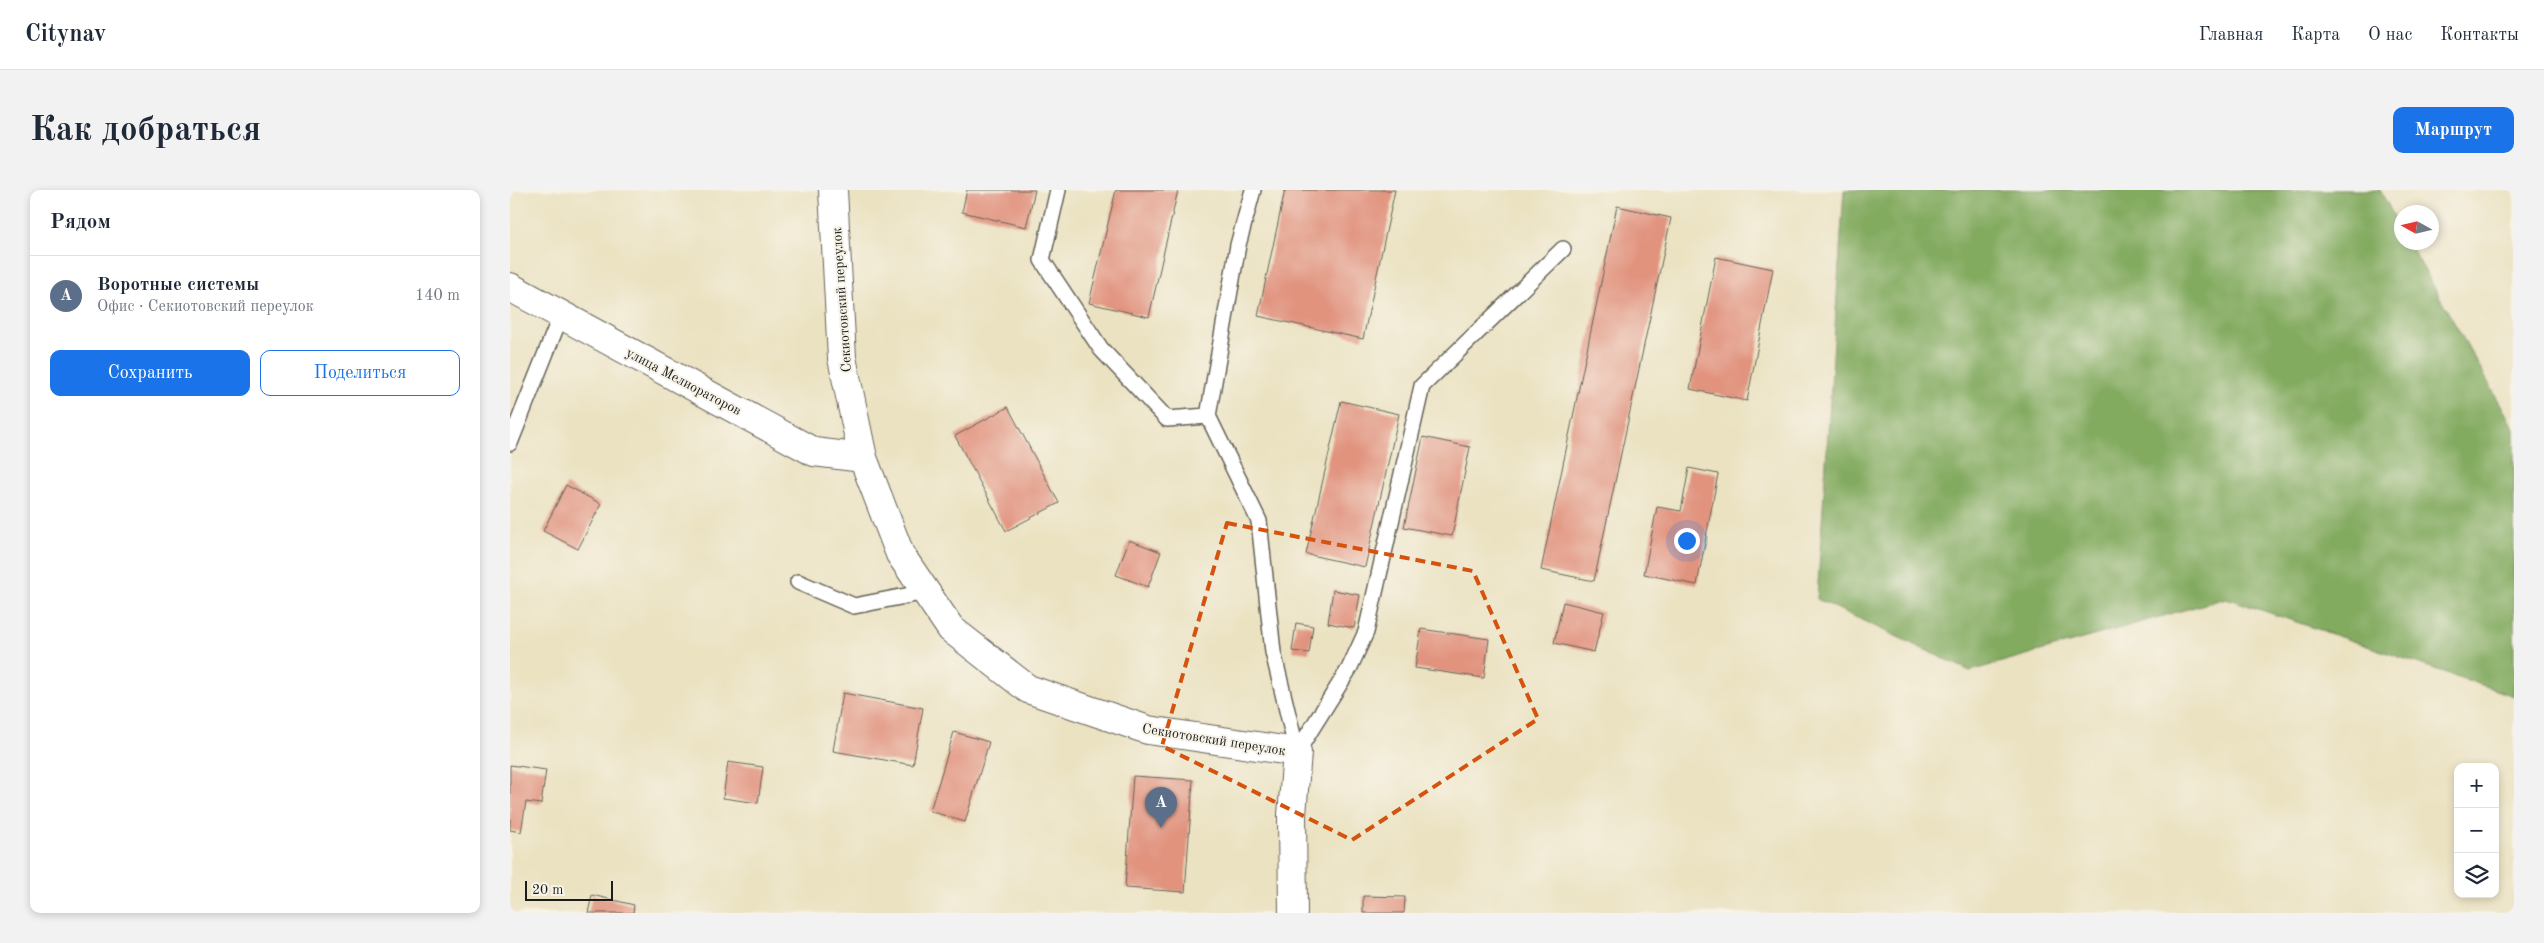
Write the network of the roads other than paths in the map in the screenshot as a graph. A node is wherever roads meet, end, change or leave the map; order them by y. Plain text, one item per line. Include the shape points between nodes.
1 (833, 190) edge
2 (1058, 190) edge
3 (1253, 190) edge
4 (1563, 249) dead end
5 (510, 287) edge
6 (561, 315) junction
7 (1208, 416) junction
8 (510, 443) edge
9 (863, 458) junction
10 (798, 582) dead end
11 (926, 592) junction
12 (1297, 752) junction
13 (1292, 913) edge

1 - 9 street, Секиотовский переулок via 842,358
2 - 7 lane via 1042,260 1100,349 1167,419
3 - 7 lane via 1238,245
4 - 12 lane via 1422,386 1366,632 1349,669
5 - 6 street, улица Мелиораторов
6 - 8 lane
6 - 9 street, улица Мелиораторов via 814,452
7 - 12 lane via 1259,521 1273,652
9 - 11 street, Секиотовский переулок via 900,554
10 - 11 lane via 854,606
11 - 12 street, Секиотовский переулок via 951,629 1028,689 1148,730
12 - 13 street, Секиотовский переулок via 1292,815

